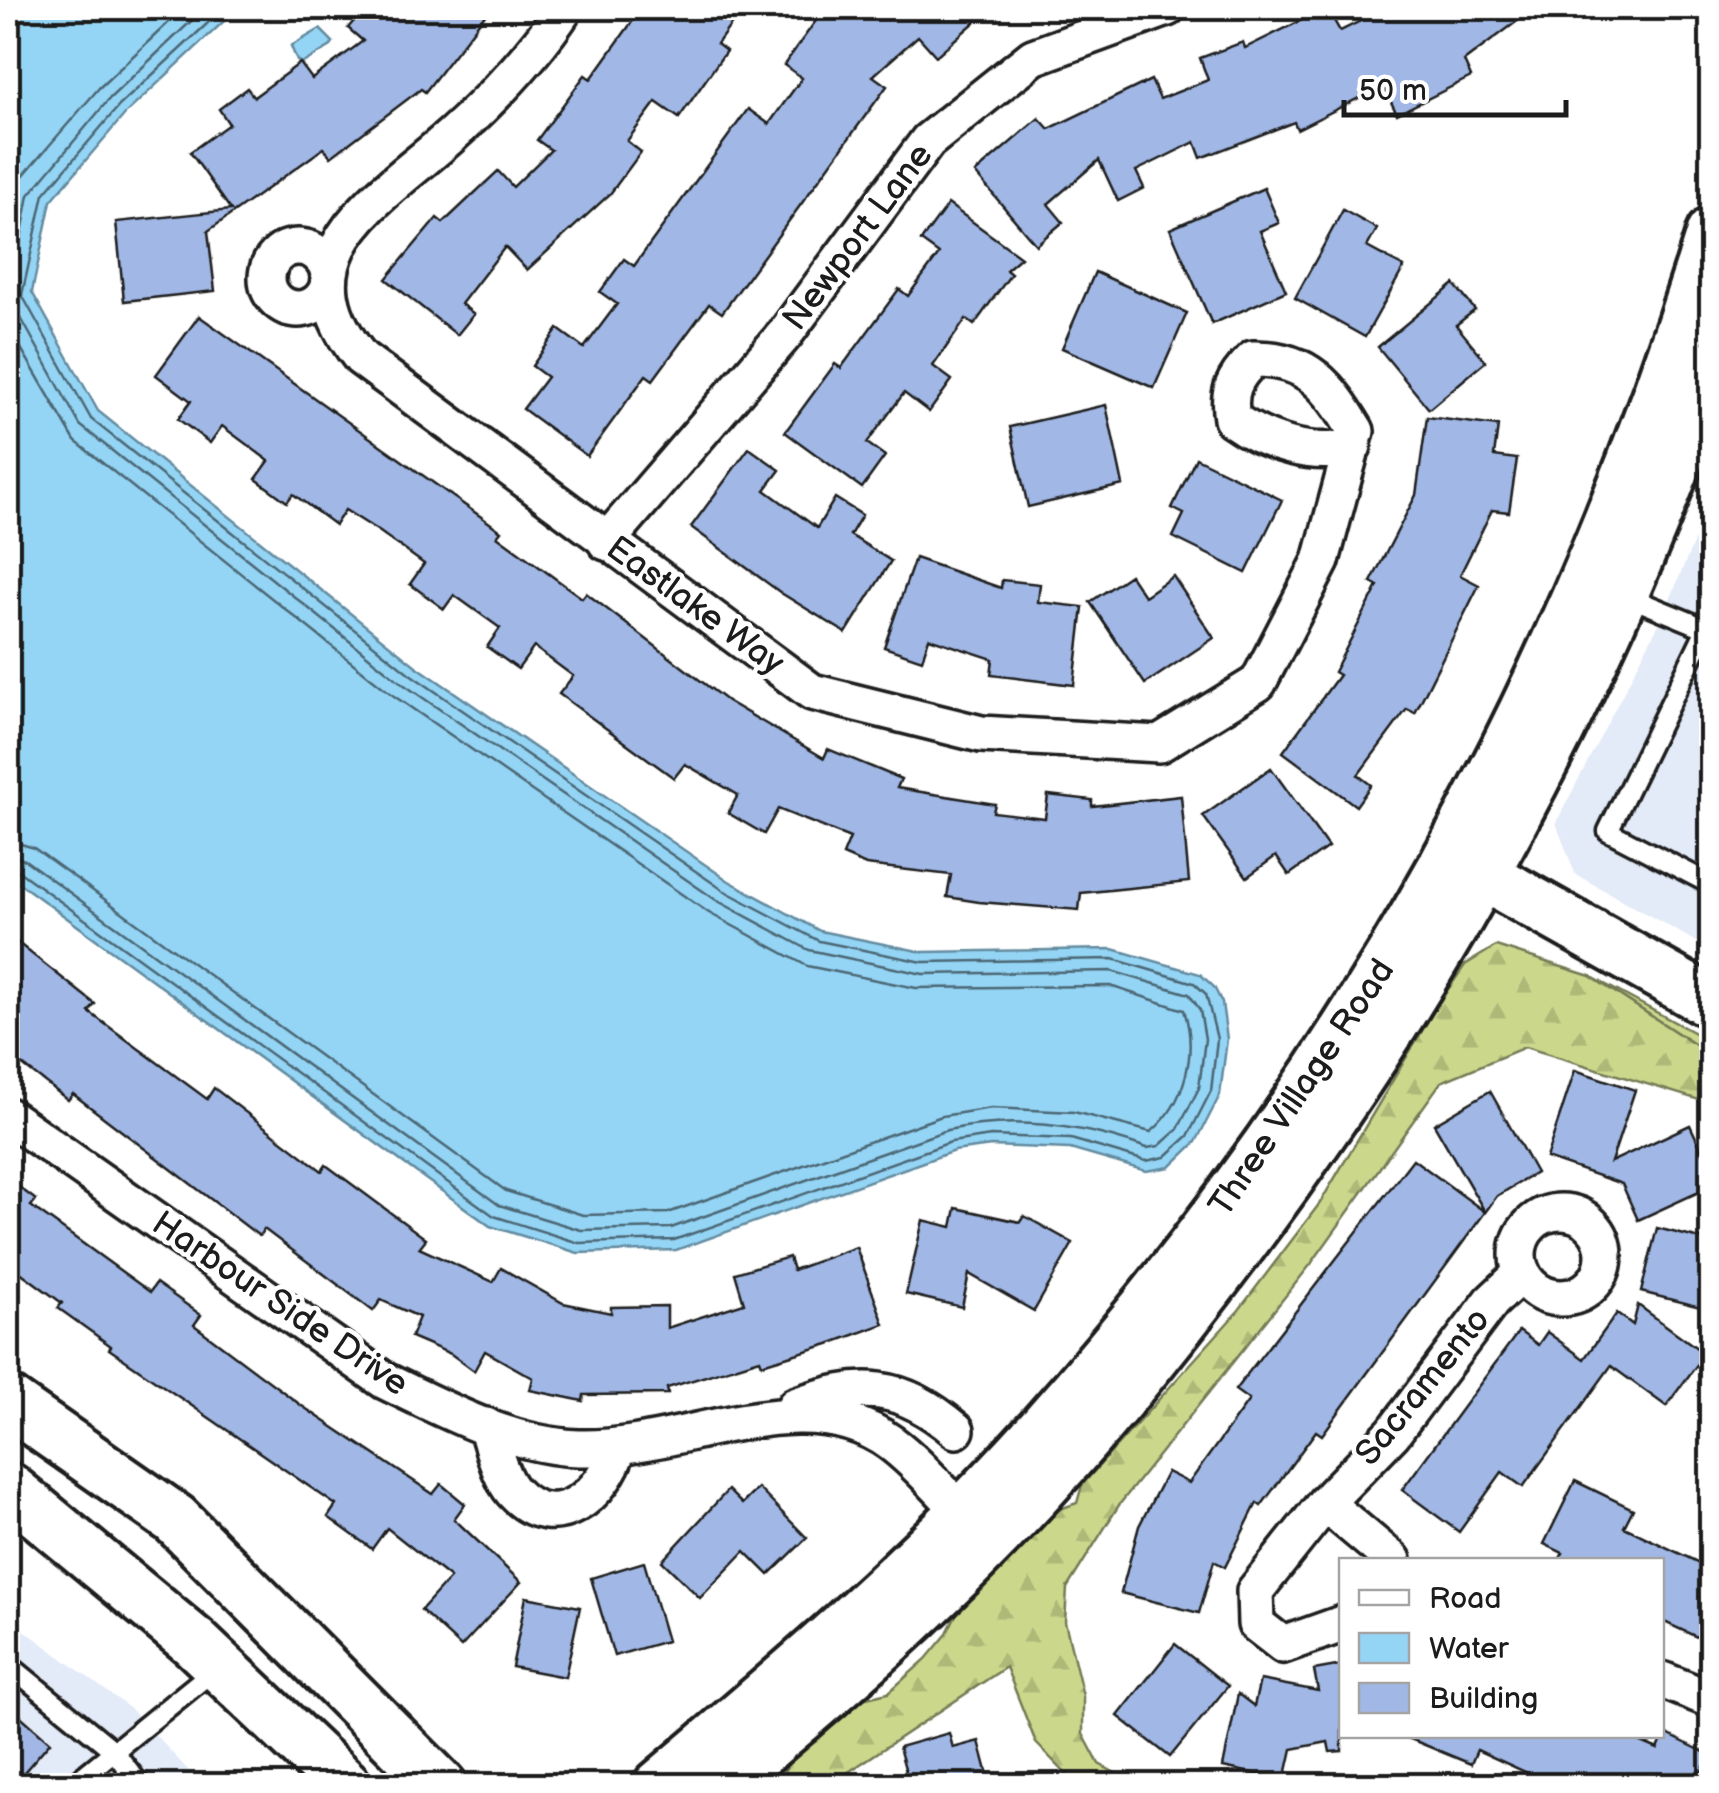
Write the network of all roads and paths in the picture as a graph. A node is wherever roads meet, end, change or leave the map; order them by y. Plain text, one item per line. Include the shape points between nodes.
1 (565, 8) edge
2 (1166, 8) edge
3 (1712, 233) edge
4 (1712, 366) edge
5 (1353, 446) dead end
6 (606, 542) junction
7 (1622, 595) junction
8 (1710, 625) edge
9 (1469, 866) junction
10 (1712, 885) edge
11 (1712, 1003) edge
12 (8, 1116) edge
13 (1522, 1273) dead end
14 (8, 1402) edge
15 (752, 1422) junction
16 (486, 1426) junction
17 (956, 1430) dead end
18 (618, 1448) junction
19 (8, 1488) edge
20 (1028, 1500) junction
21 (1325, 1502) junction
22 (962, 1512) junction
23 (1391, 1558) edge
24 (1339, 1625) edge
25 (8, 1664) edge
26 (219, 1666) junction
27 (1664, 1681) edge
28 (1712, 1700) edge
29 (113, 1750) junction
30 (71, 1786) edge
31 (142, 1786) edge
32 (346, 1786) edge
33 (441, 1786) edge
34 (660, 1786) edge
35 (720, 1786) edge

1 - 6 street, Eastlake Way via 504,86 350,224 328,286 343,335 362,358
2 - 6 street, Newport Lane via 1033,56 928,141 785,334
3 - 9 street, Three Village Road via 1669,371
4 - 7 street, Three Village Road
5 - 6 street, Eastlake Way via 1321,561 1258,683 1159,744 981,734 812,692
7 - 8 lane
7 - 9 street, Three Village Road via 1563,729
8 - 10 lane via 1608,831
9 - 11 street
9 - 20 street, Three Village Road via 1386,1038 1298,1167 1198,1302
9 - 22 street, Three Village Road via 1159,1292
12 - 16 street, Harbour Side Drive via 386,1381
13 - 21 street, Sacramento via 1492,1301 1393,1433
14 - 33 street via 175,1519
15 - 17 street, Harbour Side Drive via 862,1389 910,1399
15 - 18 street, Harbour Side Drive
15 - 22 street, Harbour Side Drive via 806,1413 857,1424 891,1443
16 - 18 street, Harbour Side Drive via 573,1448
16 - 18 street via 511,1490 550,1512 567,1511 594,1494 611,1473
19 - 26 street
20 - 22 street
20 - 35 street, Three Village Road via 824,1698
21 - 23 street
21 - 24 street, Sacramento via 1255,1591 1256,1624 1283,1644
22 - 34 street, Three Village Road via 796,1670
25 - 29 lane
26 - 29 lane
26 - 32 street
27 - 28 street
29 - 30 lane
29 - 31 lane

